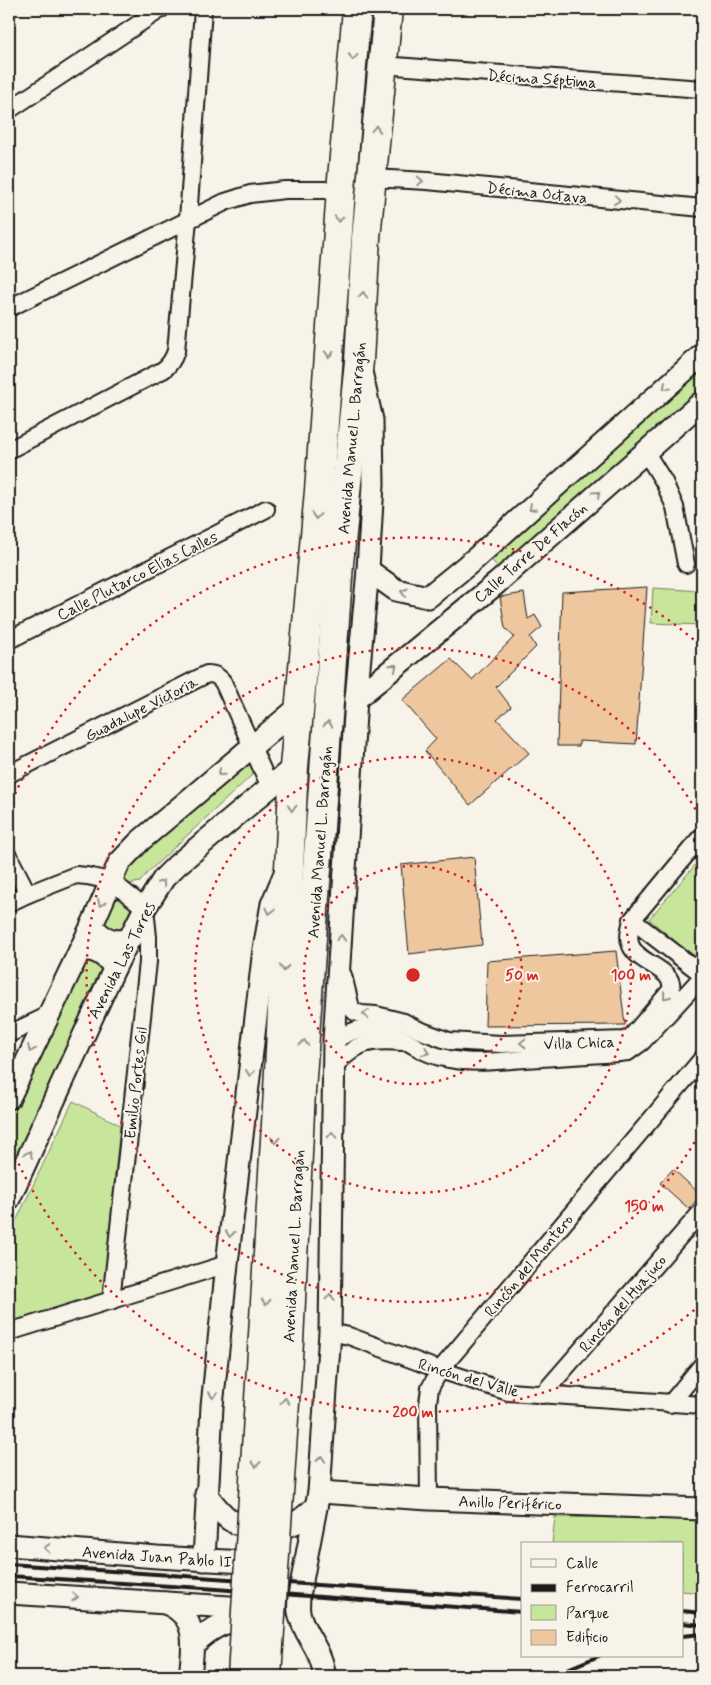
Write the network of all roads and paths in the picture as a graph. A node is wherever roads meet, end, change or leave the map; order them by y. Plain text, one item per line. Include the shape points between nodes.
1 (161, 9) edge
2 (203, 9) edge
3 (357, 9) edge
4 (388, 9) edge
5 (382, 65) junction
6 (702, 89) edge
7 (9, 110) edge
8 (372, 178) junction
9 (342, 190) junction
10 (702, 208) edge
11 (188, 219) junction
12 (9, 308) edge
13 (702, 355) edge
14 (359, 361) junction
15 (702, 402) edge
16 (9, 450) edge
17 (645, 451) junction
18 (266, 509) dead end
19 (476, 558) junction
20 (686, 564) dead end
21 (368, 570) junction
22 (497, 583) junction
23 (428, 597) junction
24 (445, 624) junction
25 (9, 640) edge
26 (356, 698) junction
27 (299, 707) junction
28 (252, 747) junction
29 (294, 767) junction
30 (9, 774) edge
31 (270, 787) junction
32 (702, 838) edge
33 (9, 857) edge
34 (289, 866) junction
35 (111, 881) junction
36 (28, 894) junction
37 (9, 903) edge
38 (145, 908) junction
39 (632, 920) junction
40 (92, 925) junction
41 (130, 939) junction
42 (80, 950) junction
43 (339, 962) junction
44 (115, 967) junction
45 (702, 975) edge
46 (47, 1016) junction
47 (9, 1034) edge
48 (334, 1041) junction
49 (406, 1042) junction
50 (467, 1043) junction
51 (629, 1045) junction
52 (702, 1059) edge
53 (471, 1061) junction
54 (334, 1066) junction
55 (289, 1091) junction
56 (9, 1098) edge
57 (9, 1199) edge
58 (702, 1211) edge
59 (227, 1264) junction
60 (111, 1301) junction
61 (9, 1332) edge
62 (330, 1332) junction
63 (702, 1365) edge
64 (440, 1370) junction
65 (542, 1395) junction
66 (670, 1404) junction
67 (702, 1405) edge
68 (206, 1494) junction
69 (317, 1499) junction
70 (429, 1499) junction
71 (702, 1509) edge
72 (9, 1545) edge
73 (204, 1560) junction
74 (305, 1565) junction
75 (9, 1593) edge
76 (166, 1603) junction
77 (302, 1620) junction
78 (193, 1646) junction
79 (190, 1676) edge
80 (242, 1676) edge
81 (267, 1676) edge
82 (324, 1676) edge

1 - 7 street
2 - 11 street
3 -> 9 highway, Avenida Manuel L. Barragán
4 - 5 highway, Avenida Manuel L. Barragán
5 - 6 street, Décima Séptima
8 -> 5 highway, Avenida Manuel L. Barragán
8 -> 10 street, Décima Octava
14 -> 8 highway, Avenida Manuel L. Barragán
9 - 11 street via 250,194
9 -> 27 highway, Avenida Manuel L. Barragán
11 - 12 street
11 - 16 street via 176,351 169,366
13 -> 19 street, Calle Torre De Flacón
14 - 21 street via 372,420 373,484
55 -> 14 highway, Avenida Manuel L. Barragán
15 - 17 street, Calle Torre De Flacón
17 - 20 street via 675,507
22 -> 17 street, Calle Torre De Flacón
18 - 25 street, Calle Plutarco Elías Calles
19 - 22 street via 493,568
19 - 23 street, Calle Torre De Flacón
23 -> 21 street via 396,590
21 - 26 street
22 - 24 street, Calle Torre De Flacón
23 - 24 street via 433,611
26 -> 24 street, Calle Torre De Flacón
43 -> 26 street
27 - 28 street
27 - 29 highway, Avenida Manuel L. Barragán
28 - 30 street, Guadalupe Victoria via 223,682 216,675 207,674
28 - 31 street, Guadalupe Victoria
28 -> 35 street via 140,841 119,864
29 - 31 street, Avenida Las Torres
29 -> 34 highway, Avenida Manuel L. Barragán
38 -> 31 street, Avenida Las Torres via 177,864
32 - 39 street
33 - 36 street
34 -> 55 highway, Avenida Manuel L. Barragán
34 -> 59 street via 272,904 268,924
35 - 36 street via 76,875
35 - 38 street
35 -> 40 street
36 - 37 street
38 - 41 street, Avenida Las Torres
38 - 60 street, Emilio Portes Gil via 148,962
39 - 45 street
39 -> 51 street, Villa Chica via 628,934 632,949 666,974 672,985 631,1037
40 - 41 street via 98,933 114,941
40 - 42 street
41 - 44 street, Avenida Las Torres
42 - 44 street via 90,948 97,951
42 - 46 street
43 - 48 street
50 -> 43 street, Villa Chica via 449,1041 376,1014 355,1012 351,1008
57 -> 44 street, Avenida Las Torres
45 - 51 street, Villa Chica via 642,1042
46 - 47 street
46 -> 56 street
48 - 49 street, Villa Chica via 372,1026
48 - 54 street
49 -> 53 street, Villa Chica via 450,1060
49 - 54 street via 373,1040 349,1051
51 -> 50 street, Villa Chica
50 - 53 street
51 - 53 street, Villa Chica via 619,1053
52 - 64 street, Rincón del Montero
62 -> 54 street
55 -> 80 highway, Avenida Manuel L. Barragán, bridge
81 -> 55 highway, Avenida Manuel L. Barragán, bridge via 289,1342
58 - 65 street, Rincón del Huajuco
59 - 60 street
59 -> 68 street
60 - 61 street
62 - 64 street, Rincón del Valle
69 -> 62 street
63 - 66 street
64 - 65 street, Rincón del Valle via 508,1392
64 - 70 street, Rincón del Montero via 430,1388 428,1403
65 - 66 street, Rincón del Valle
66 - 67 street, Rincón del Valle
68 - 69 street via 230,1520 257,1527 293,1524 306,1516
68 - 73 street
69 - 70 street, Anillo Periférico
69 - 74 street
70 - 71 street, Anillo Periférico
73 -> 72 street, Avenida Juan Pablo II
73 - 74 street, Avenida Juan Pablo II
74 - 77 street via 299,1596
75 -> 76 street
76 - 77 street
76 - 78 street via 185,1617
77 - 78 street via 284,1616 222,1624 205,1633
77 - 82 street via 320,1657
78 - 79 street

